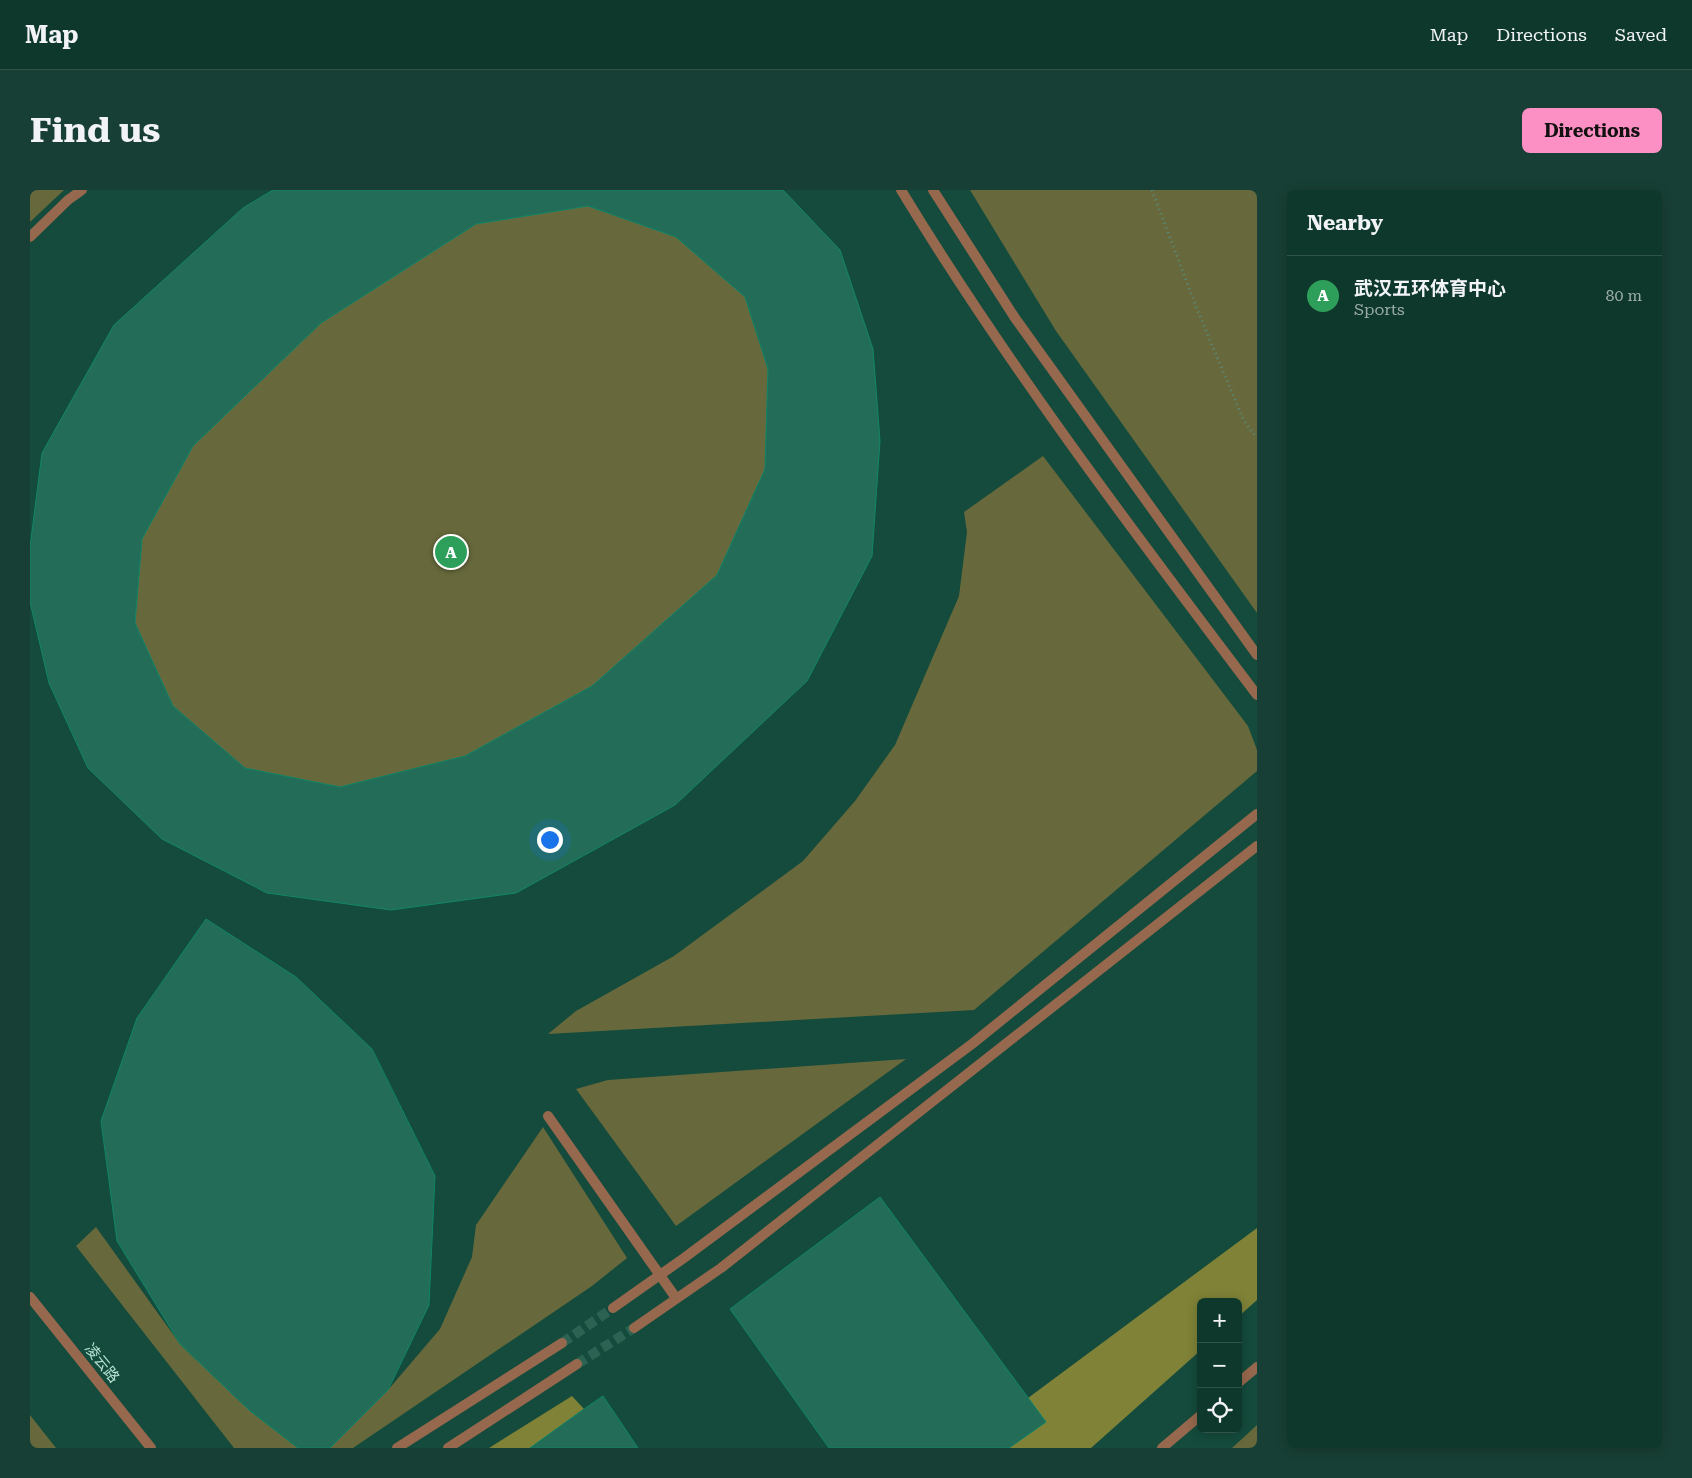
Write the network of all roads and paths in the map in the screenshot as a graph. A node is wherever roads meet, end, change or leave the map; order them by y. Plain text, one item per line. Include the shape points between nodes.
1 (82, 190) edge
2 (901, 190) edge
3 (933, 190) edge
4 (1152, 190) edge
5 (30, 237) edge
6 (1257, 438) edge
7 (1257, 655) edge
8 (1257, 695) edge
9 (1257, 814) edge
10 (1257, 846) edge
11 (548, 1116) dead end
12 (659, 1275) junction
13 (30, 1297) edge
14 (676, 1298) junction
15 (612, 1308) tunnel mouth
16 (634, 1328) tunnel mouth
17 (562, 1343) tunnel mouth
18 (577, 1364) tunnel mouth
19 (1257, 1367) edge
20 (1242, 1380) edge
21 (1197, 1418) edge
22 (151, 1448) edge
23 (397, 1448) edge
24 (448, 1448) edge
25 (1162, 1448) edge

1 - 5 street
2 - 8 street via 1028,385
3 - 7 street via 1015,318
4 - 6 path via 1200,318 1244,421
9 - 12 street via 972,1044
10 - 14 street via 729,1262
11 - 12 street
12 - 14 street
12 - 15 street
13 - 22 street, 凌云路
14 - 16 street
17 - 23 street
18 - 24 street
19 - 20 street
21 - 25 street

